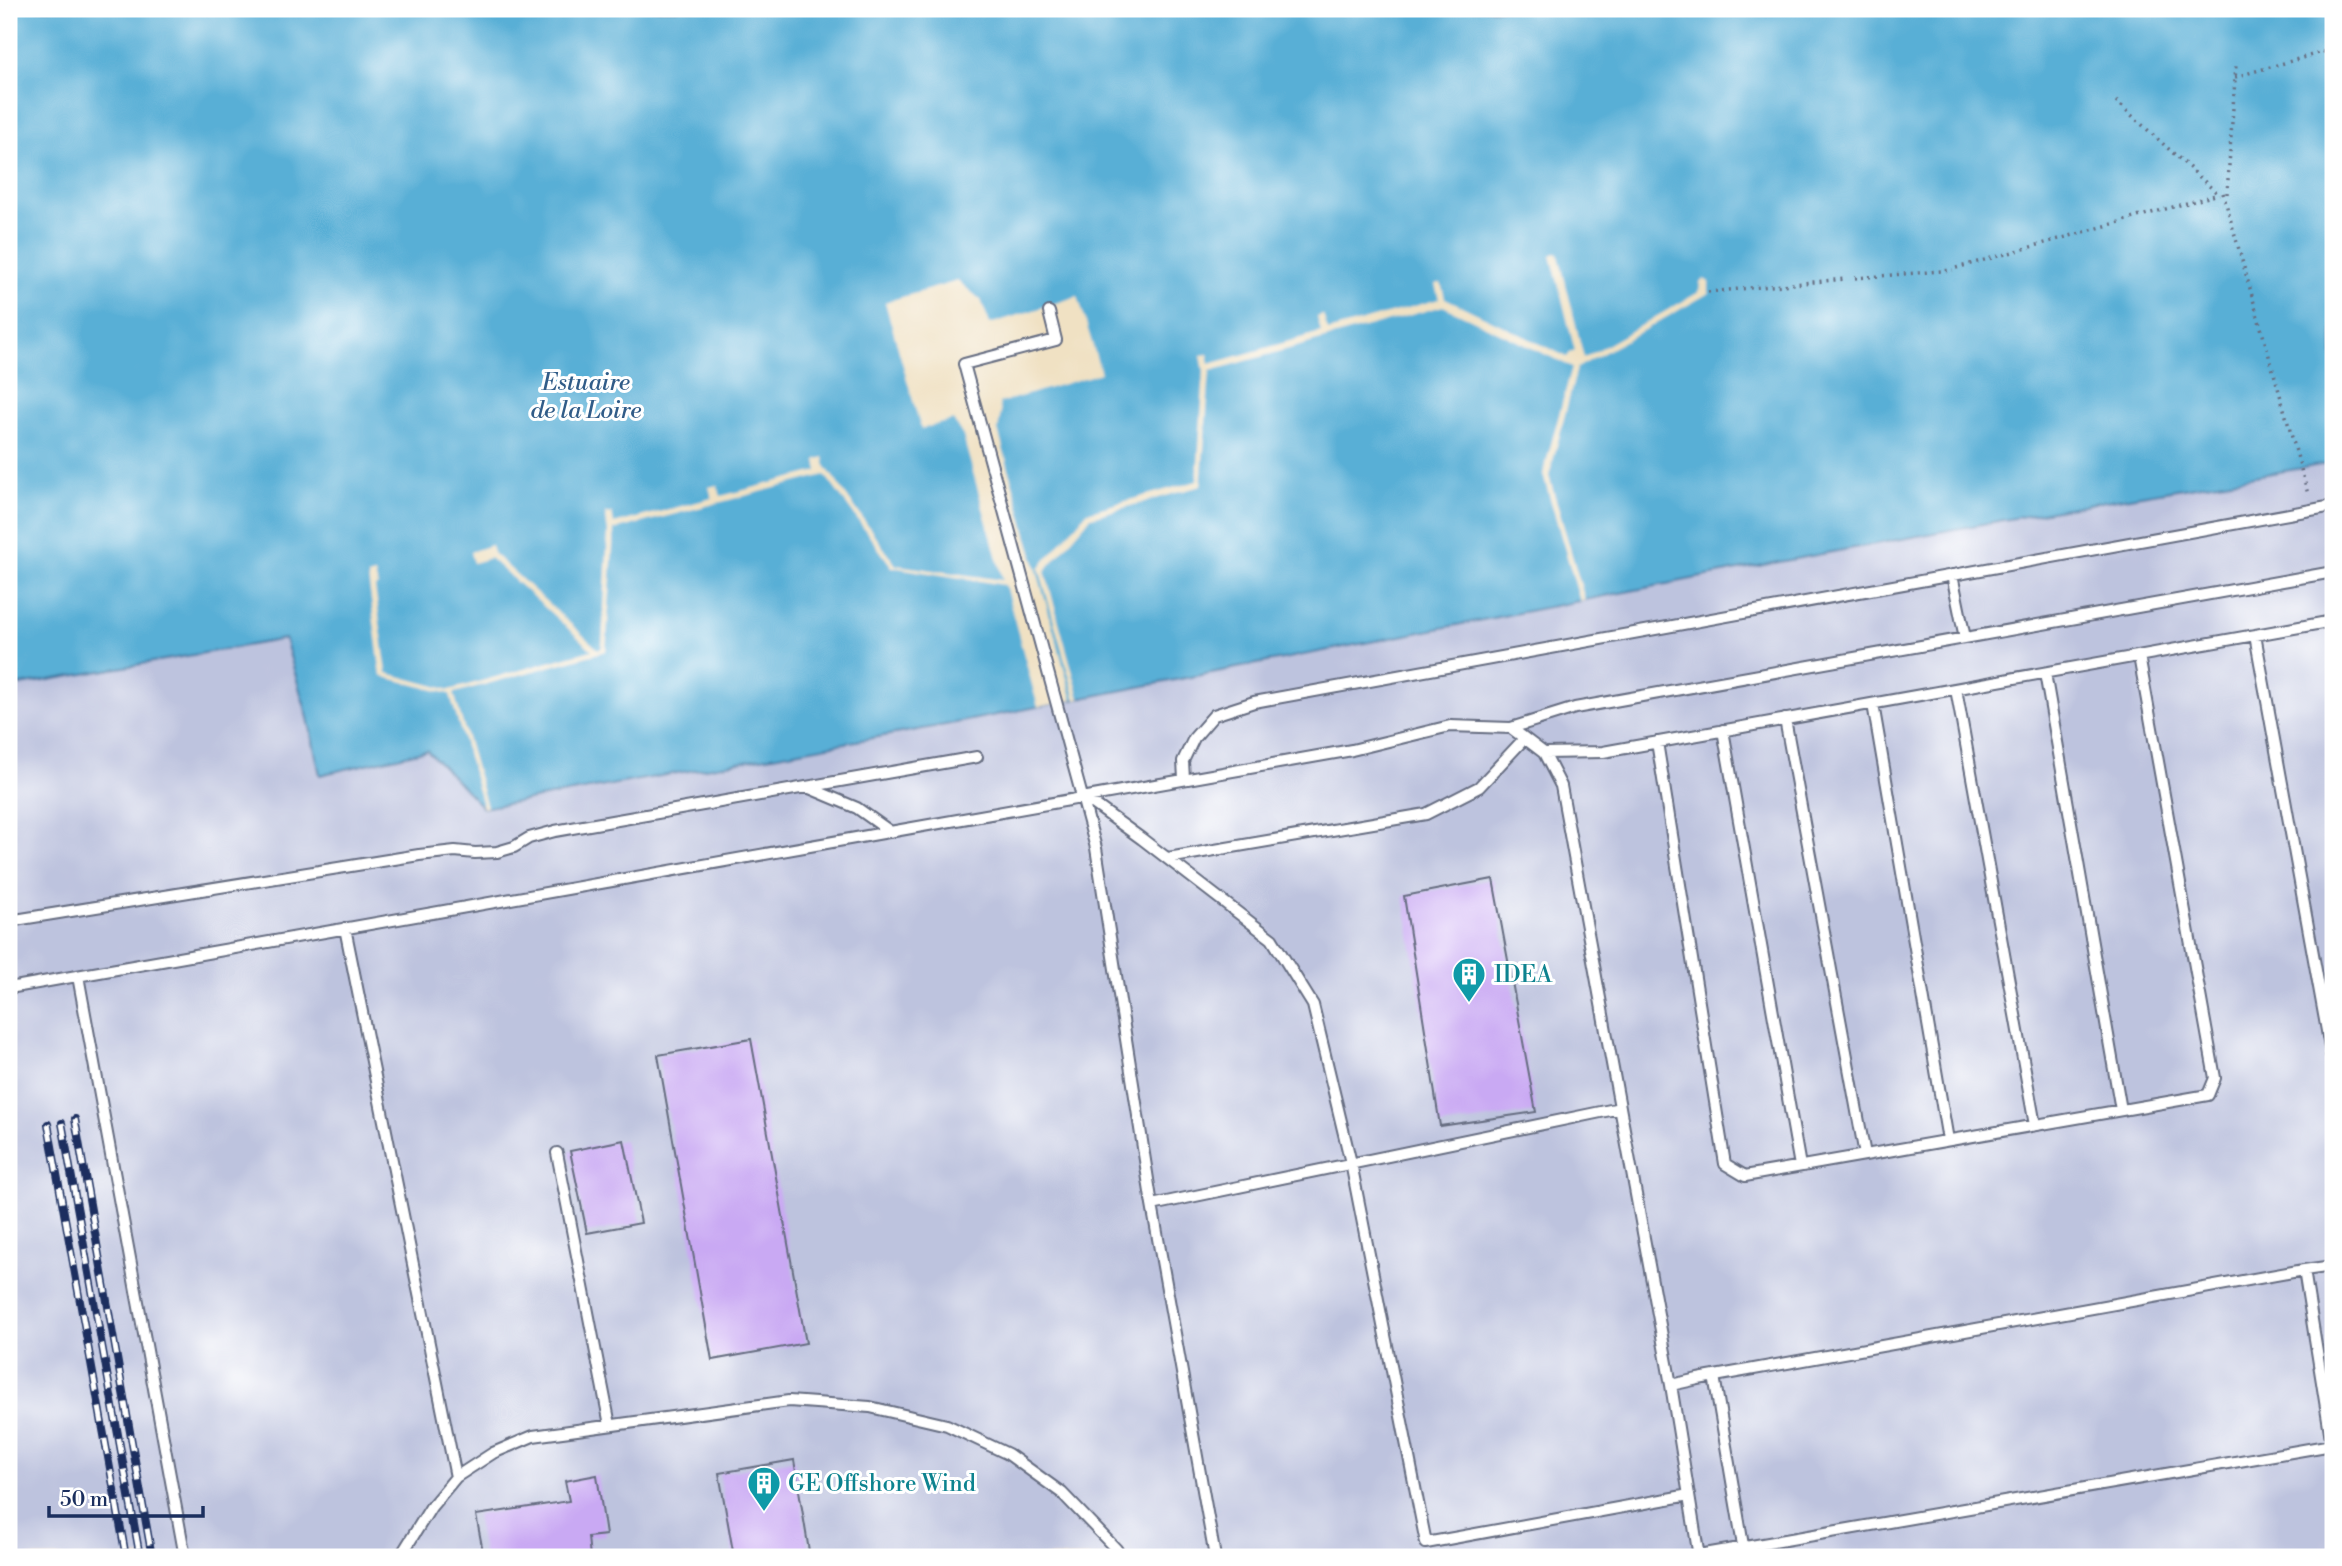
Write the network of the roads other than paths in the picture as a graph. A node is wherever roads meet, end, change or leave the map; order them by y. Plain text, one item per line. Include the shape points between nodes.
1 (1049, 312) dead end
2 (2333, 506) edge
3 (2333, 572) edge
4 (1952, 575) junction
5 (2333, 621) edge
6 (2255, 635) junction
7 (1965, 638) junction
8 (2139, 656) junction
9 (2045, 673) junction
10 (1956, 689) junction
11 (1873, 704) junction
12 (1785, 719) junction
13 (1511, 729) junction
14 (1723, 730) junction
15 (1524, 739) junction
16 (1657, 742) junction
17 (1544, 753) junction
18 (976, 757) dead end
19 (1184, 779) junction
20 (807, 787) junction
21 (1083, 796) junction
22 (888, 830) junction
23 (1168, 859) junction
24 (9, 921) edge
25 (345, 928) junction
26 (78, 976) junction
27 (9, 988) edge
28 (2333, 1064) edge
29 (1620, 1108) junction
30 (2121, 1110) junction
31 (2035, 1125) junction
32 (1948, 1140) junction
33 (557, 1153) dead end
34 (1865, 1155) junction
35 (1351, 1163) junction
36 (1800, 1166) junction
37 (1152, 1205) junction
38 (2333, 1266) edge
39 (2304, 1270) junction
40 (1714, 1376) junction
41 (1671, 1385) junction
42 (610, 1425) junction
43 (456, 1478) junction
44 (1689, 1495) junction
45 (1744, 1552) edge
46 (1699, 1556) edge
47 (185, 1557) edge
48 (400, 1557) edge
49 (1121, 1557) edge
50 (1215, 1557) edge

1 - 21 lane via 1056,340 964,364
2 - 4 lane
3 - 7 lane
4 - 7 lane
4 - 19 lane via 1254,702 1214,715 1194,738 1183,761
5 - 6 lane
6 - 8 lane
6 - 28 lane
7 - 13 lane via 1575,708
8 - 9 lane
8 - 30 lane via 2215,1077 2208,1095
9 - 10 lane
9 - 30 lane
10 - 11 lane
10 - 31 lane
11 - 12 lane
11 - 32 lane
12 - 14 lane
12 - 34 lane
13 - 15 lane
13 - 19 lane via 1450,726 1352,750
14 - 16 lane
14 - 36 lane
15 - 17 lane
15 - 23 lane via 1479,787 1426,814
16 - 17 lane via 1603,752
16 - 36 lane via 1725,1164 1745,1175
17 - 29 lane via 1561,786
18 - 20 lane
19 - 21 lane
20 - 22 lane via 856,808
20 - 24 lane via 555,831 497,852 419,856
21 - 22 lane
21 - 23 lane
21 - 37 lane via 1096,848
22 - 25 lane
23 - 35 lane via 1272,939 1314,1005
25 - 26 lane
25 - 43 lane
26 - 27 lane
26 - 47 lane
29 - 35 lane
29 - 41 lane
30 - 31 lane
31 - 32 lane
32 - 34 lane
33 - 42 lane
34 - 36 lane
35 - 37 lane
35 - 44 lane via 1426,1543
37 - 50 lane
38 - 39 lane
39 - 40 lane
39 - 45 lane via 2332,1445
40 - 41 lane
40 - 45 lane
41 - 44 lane
42 - 43 lane via 533,1436 493,1453
42 - 49 lane via 789,1401 870,1407 947,1425 1008,1454 1062,1493
43 - 48 lane via 431,1507
44 - 46 lane
45 - 46 lane

